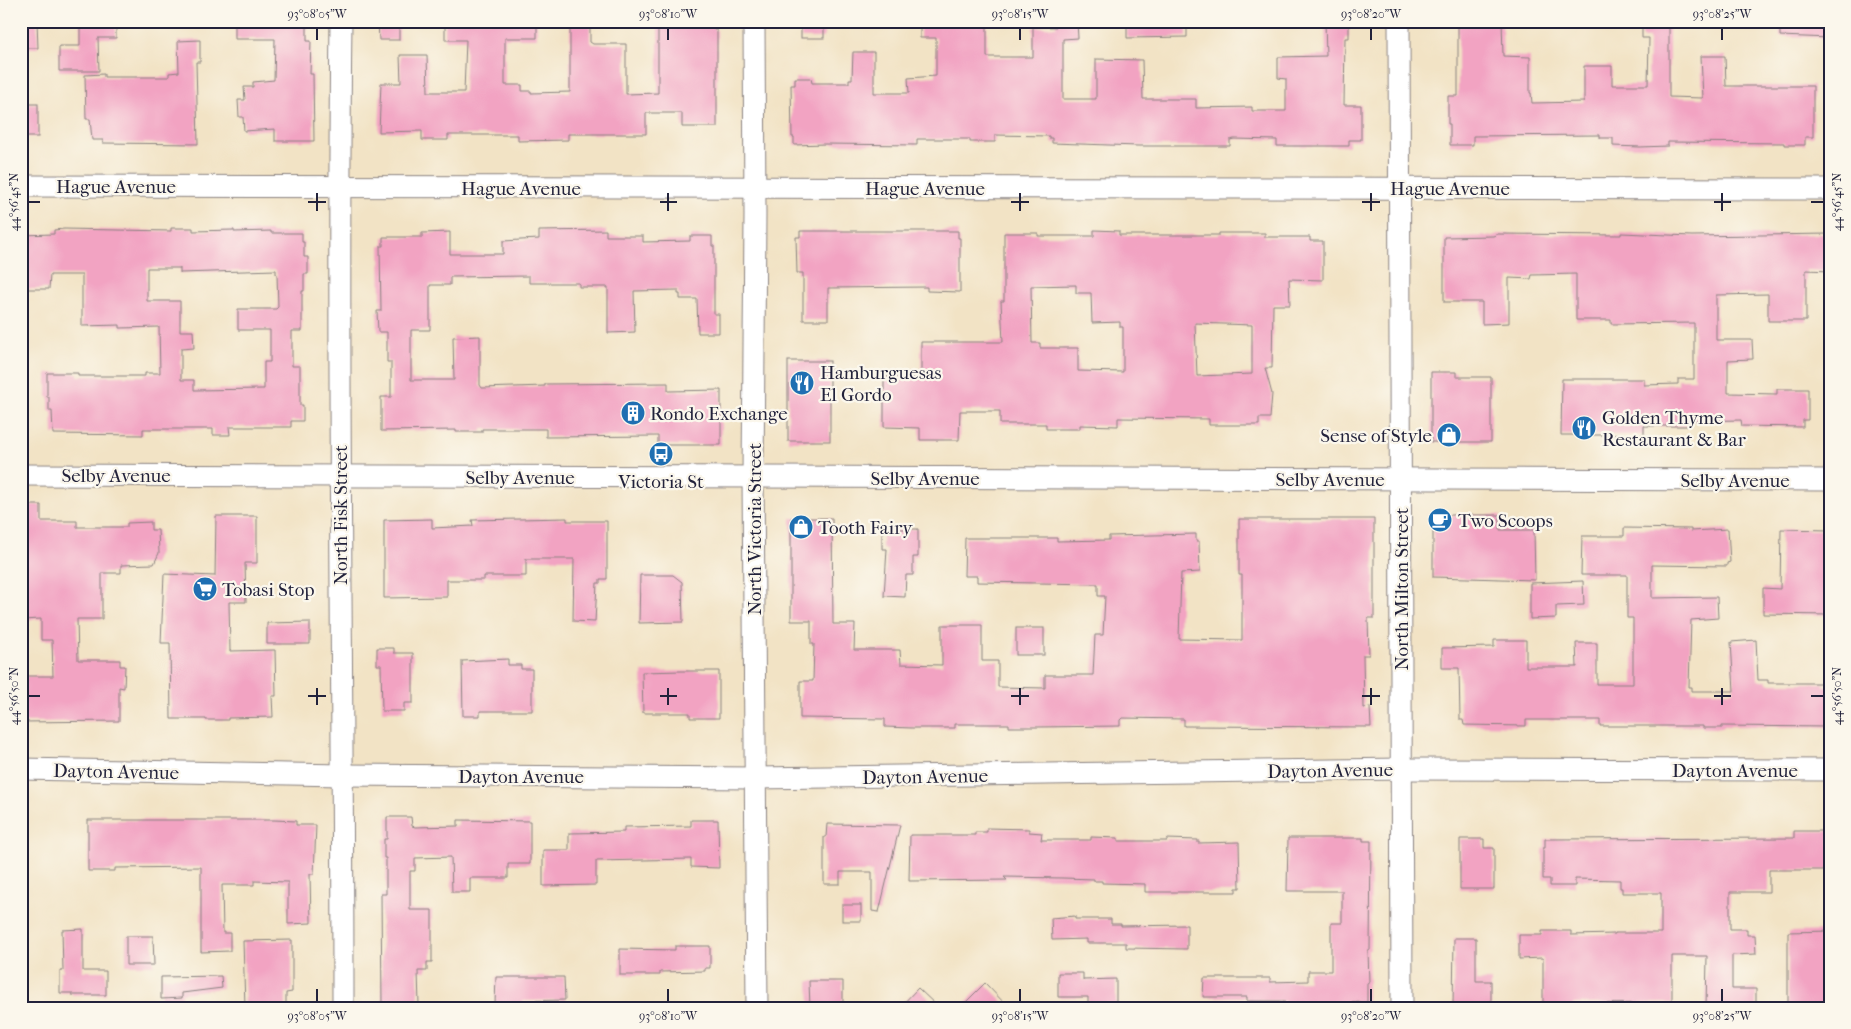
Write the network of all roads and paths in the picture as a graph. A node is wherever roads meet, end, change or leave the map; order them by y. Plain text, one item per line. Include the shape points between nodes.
1 (341, 21) edge
2 (754, 21) edge
3 (1399, 21) edge
4 (21, 186) edge
5 (339, 187) junction
6 (755, 188) junction
7 (1399, 188) junction
8 (1830, 189) edge
9 (21, 475) edge
10 (340, 476) junction
11 (753, 477) junction
12 (1401, 479) junction
13 (1830, 480) edge
14 (21, 769) edge
15 (1401, 769) junction
16 (1830, 770) edge
17 (343, 775) junction
18 (756, 778) junction
19 (343, 1008) edge
20 (757, 1008) edge
21 (1402, 1008) edge

1 - 5 street, North Fisk Street
2 - 6 street, North Victoria Street
3 - 7 street, North Milton Street
4 - 5 street, Hague Avenue
5 - 6 street, Hague Avenue
5 - 10 street, North Fisk Street
6 - 7 street, Hague Avenue
6 - 11 street, North Victoria Street
7 - 8 street, Hague Avenue
7 - 12 street, North Milton Street
9 - 10 street, Selby Avenue
10 - 11 street, Selby Avenue
10 - 17 street, North Fisk Street
11 - 12 street, Selby Avenue
11 - 18 street, North Victoria Street
12 - 13 street, Selby Avenue
12 - 15 street, North Milton Street
14 - 17 street, Dayton Avenue
15 - 16 street, Dayton Avenue
15 - 18 street, Dayton Avenue
15 - 21 street, North Milton Street
17 - 18 street, Dayton Avenue
17 - 19 street, North Fisk Street
18 - 20 street, North Victoria Street

